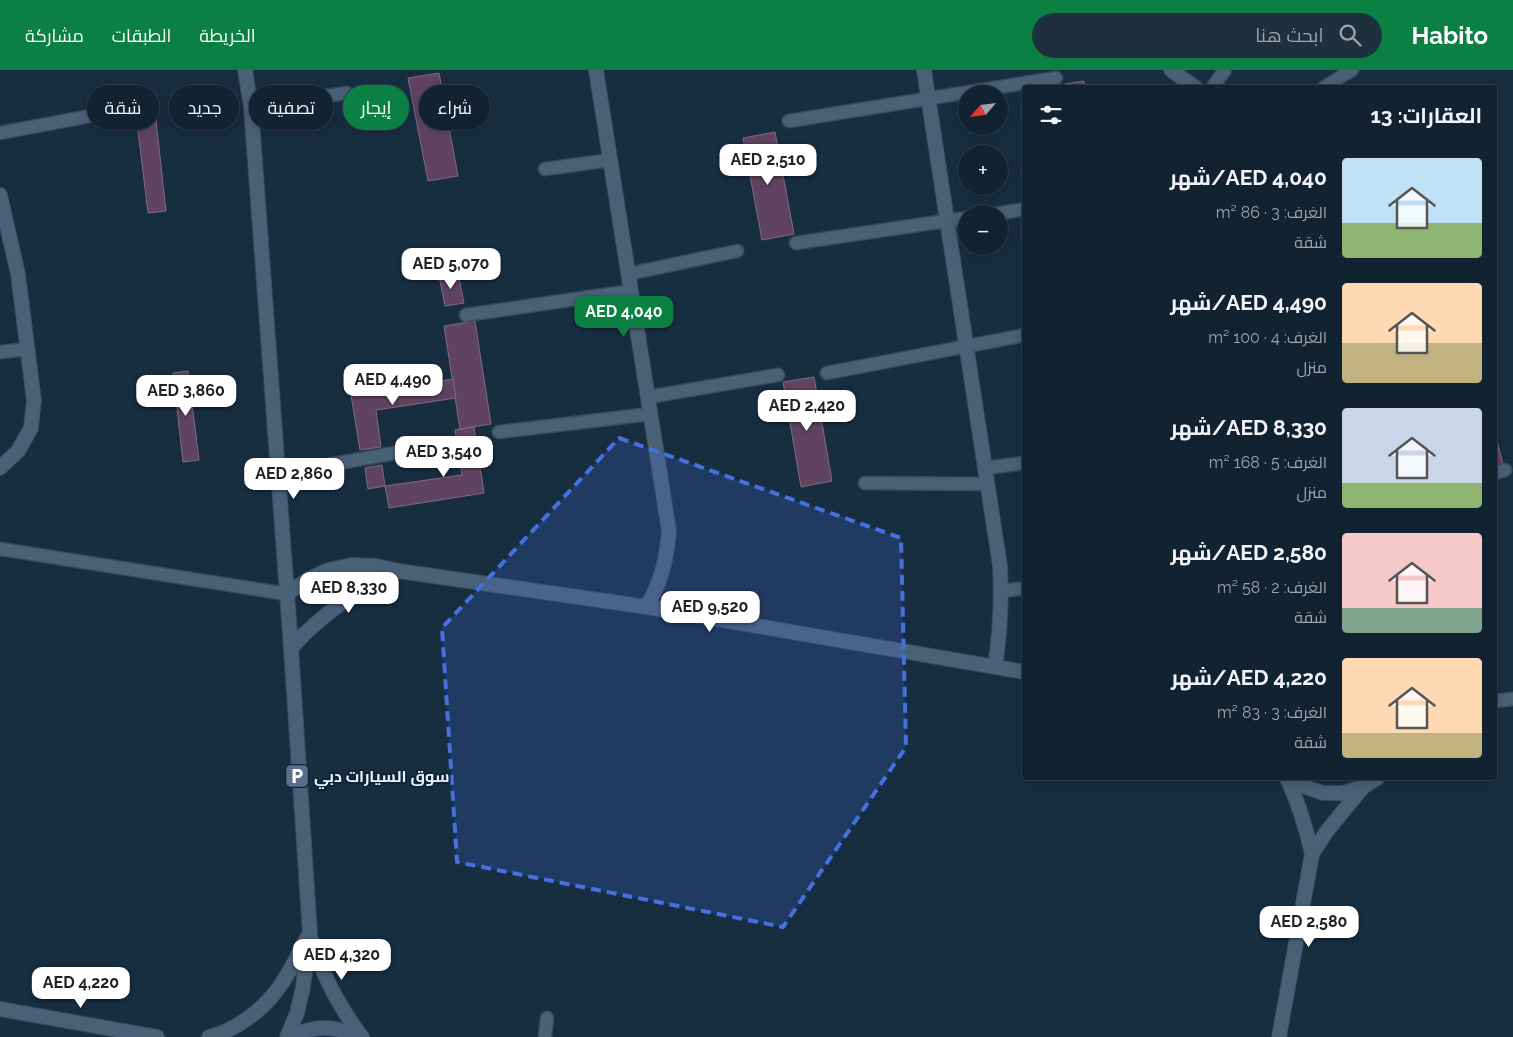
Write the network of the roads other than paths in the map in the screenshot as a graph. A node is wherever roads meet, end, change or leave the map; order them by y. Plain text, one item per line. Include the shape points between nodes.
1 (245, 70) edge
2 (596, 70) edge
3 (924, 70) edge
4 (1171, 70) edge
5 (1225, 70) edge
6 (1352, 70) edge
7 (1056, 78) dead end
8 (1192, 85) edge
9 (1214, 85) edge
10 (1328, 85) edge
11 (928, 99) junction
12 (249, 100) edge
13 (87, 117) edge
14 (789, 121) dead end
15 (252, 130) edge
16 (0, 133) edge
17 (610, 160) junction
18 (544, 169) dead end
19 (1, 199) edge
20 (1022, 210) edge
21 (1008, 212) edge
22 (958, 219) edge
23 (947, 221) junction
24 (796, 243) dead end
25 (737, 251) dead end
26 (628, 274) junction
27 (631, 291) junction
28 (466, 315) dead end
29 (1022, 336) edge
30 (967, 346) junction
31 (28, 349) junction
32 (0, 352) edge
33 (827, 373) dead end
34 (778, 375) dead end
35 (648, 398) junction
36 (650, 414) junction
37 (499, 432) dead end
38 (406, 451) dead end
39 (1022, 463) edge
40 (0, 468) edge
41 (986, 468) junction
42 (278, 474) junction
43 (865, 483) dead end
44 (988, 484) junction
45 (0, 549) edge
46 (399, 571) junction
47 (1022, 588) edge
48 (1002, 591) junction
49 (287, 594) junction
50 (647, 607) junction
51 (291, 648) junction
52 (995, 667) junction
53 (1022, 672) edge
54 (1513, 699) edge
55 (1497, 701) edge
56 (1290, 780) edge
57 (1292, 780) edge
58 (1373, 780) edge
59 (1363, 787) junction
60 (1312, 854) junction
61 (310, 933) junction
62 (0, 1010) edge
63 (547, 1018) dead end
64 (157, 1037) edge
65 (208, 1037) edge
66 (288, 1037) edge
67 (355, 1037) edge
68 (362, 1037) edge
69 (545, 1037) edge
70 (1279, 1037) edge

1 - 12 street
2 - 17 street
3 - 11 street
4 - 8 street
5 - 9 lane
6 - 10 lane
7 - 11 lane
11 - 14 lane
11 - 23 street
13 - 16 lane
15 - 42 street
17 - 18 lane
17 - 26 street
19 - 31 street via 18,274
20 - 21 lane
22 - 23 lane
23 - 24 lane
23 - 30 street
25 - 26 lane
26 - 27 street
27 - 28 lane
27 - 35 street
29 - 30 lane
30 - 33 lane
30 - 41 street
31 - 32 lane
31 - 40 street via 34,401 31,428 18,451
34 - 35 lane
35 - 36 street
36 - 37 lane
36 - 50 street via 669,531 659,583
38 - 42 lane
39 - 41 lane
41 - 44 street
42 - 49 street
43 - 44 lane
44 - 48 street
45 - 49 lane
46 - 49 street via 352,565 314,576
46 - 50 street
46 - 51 street via 340,603
47 - 48 lane
48 - 52 street
49 - 51 street
50 - 52 street
51 - 61 street
52 - 53 street
54 - 55 lane
56 - 60 street
57 - 59 street via 1322,793 1343,793
58 - 59 street
59 - 60 street via 1327,830
60 - 70 street
61 - 65 street via 280,986 261,1008 238,1025
61 - 66 street via 303,987
61 - 68 street via 332,993
62 - 64 street
63 - 69 lane
66 - 67 street via 306,1030 328,1028

